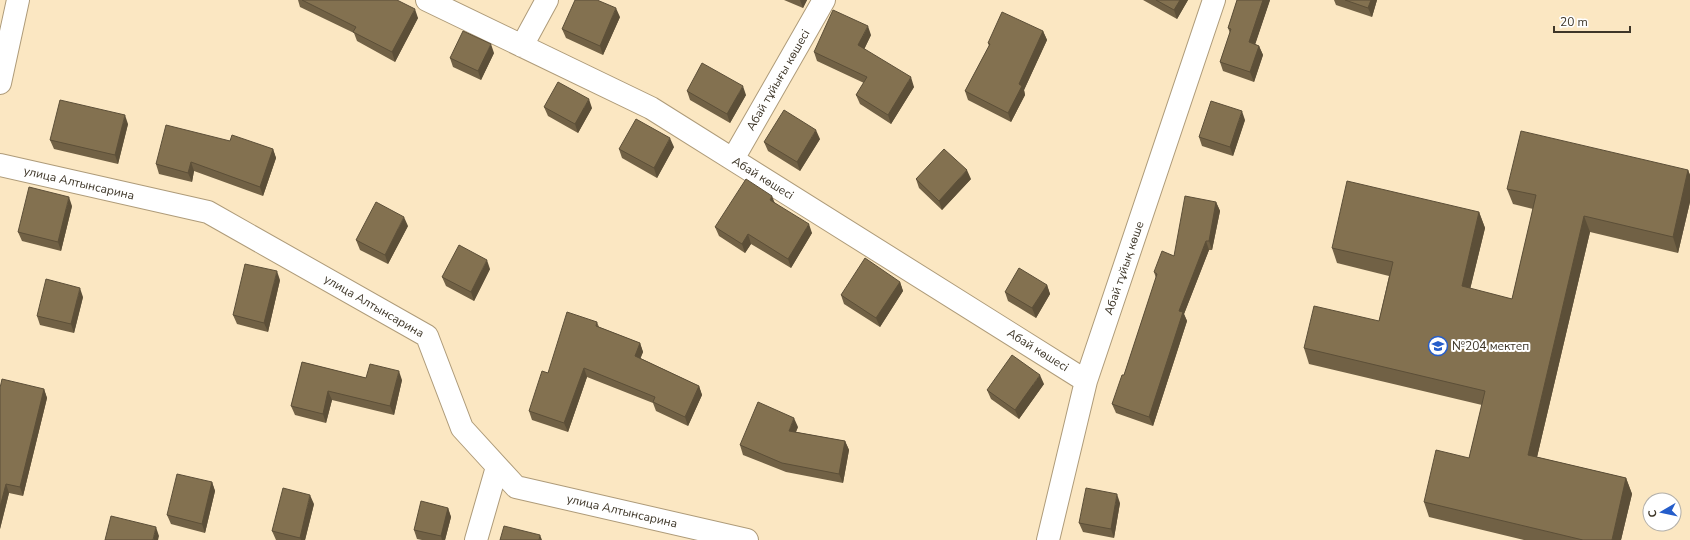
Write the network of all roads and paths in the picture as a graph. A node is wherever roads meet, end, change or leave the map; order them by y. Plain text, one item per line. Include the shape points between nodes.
1 (18, 0) edge
2 (427, 0) edge
3 (547, 0) edge
4 (824, 0) edge
5 (1214, 0) edge
6 (522, 46) junction
7 (0, 83) edge
8 (733, 159) junction
9 (0, 165) edge
10 (1086, 381) junction
11 (497, 467) junction
12 (476, 540) edge
13 (747, 540) edge
14 (1048, 540) edge

1 - 7 street
2 - 6 street, Абай көшесі
3 - 6 street
4 - 8 street, Абай тұйығы көшесі
5 - 10 street, Абай тұйық көше
6 - 8 street, Абай көшесі via 651,108
8 - 10 street, Абай көшесі
9 - 11 street, улица Алтынсарина via 208,212 427,336 462,428
10 - 14 street, Абай тұйық көше
11 - 12 street
11 - 13 street, улица Алтынсарина via 516,487

